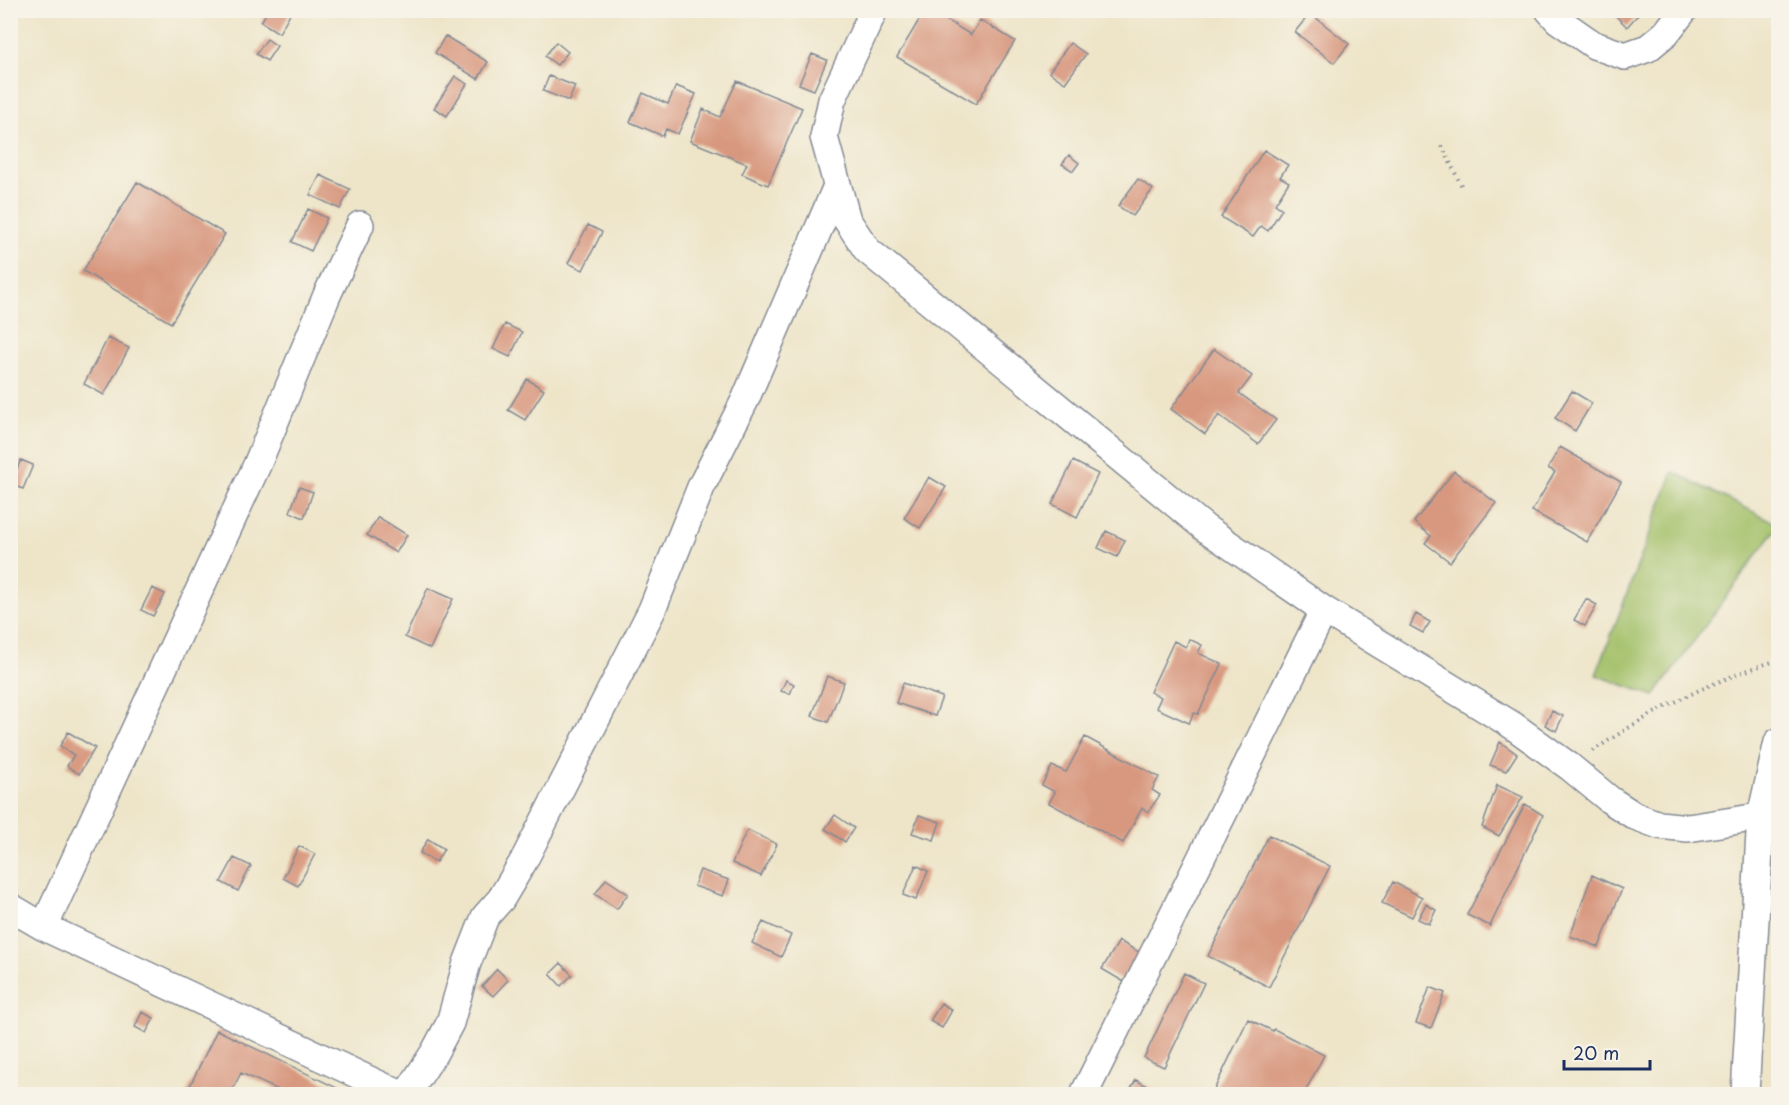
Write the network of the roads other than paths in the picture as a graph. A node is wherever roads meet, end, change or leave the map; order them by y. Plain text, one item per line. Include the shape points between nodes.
1 (874, 10) edge
2 (1549, 10) edge
3 (1684, 10) edge
4 (837, 186) junction
5 (360, 225) dead end
6 (1324, 610) junction
7 (1779, 742) edge
8 (1770, 815) edge
9 (10, 907) edge
10 (44, 927) junction
11 (399, 1095) edge
12 (407, 1095) edge
13 (1084, 1095) edge
14 (1745, 1095) edge

1 - 4 street via 832,100 824,137
2 - 3 street via 1594,45 1625,56 1648,48
4 - 6 street via 847,220 867,250 1205,528
4 - 12 street via 744,400 701,488 652,610 523,862 485,917 450,1023
5 - 10 street via 257,465
6 - 8 street via 1512,725 1635,816 1659,825 1688,828
6 - 13 street
7 - 8 street
8 - 14 street
9 - 10 street
10 - 11 street

